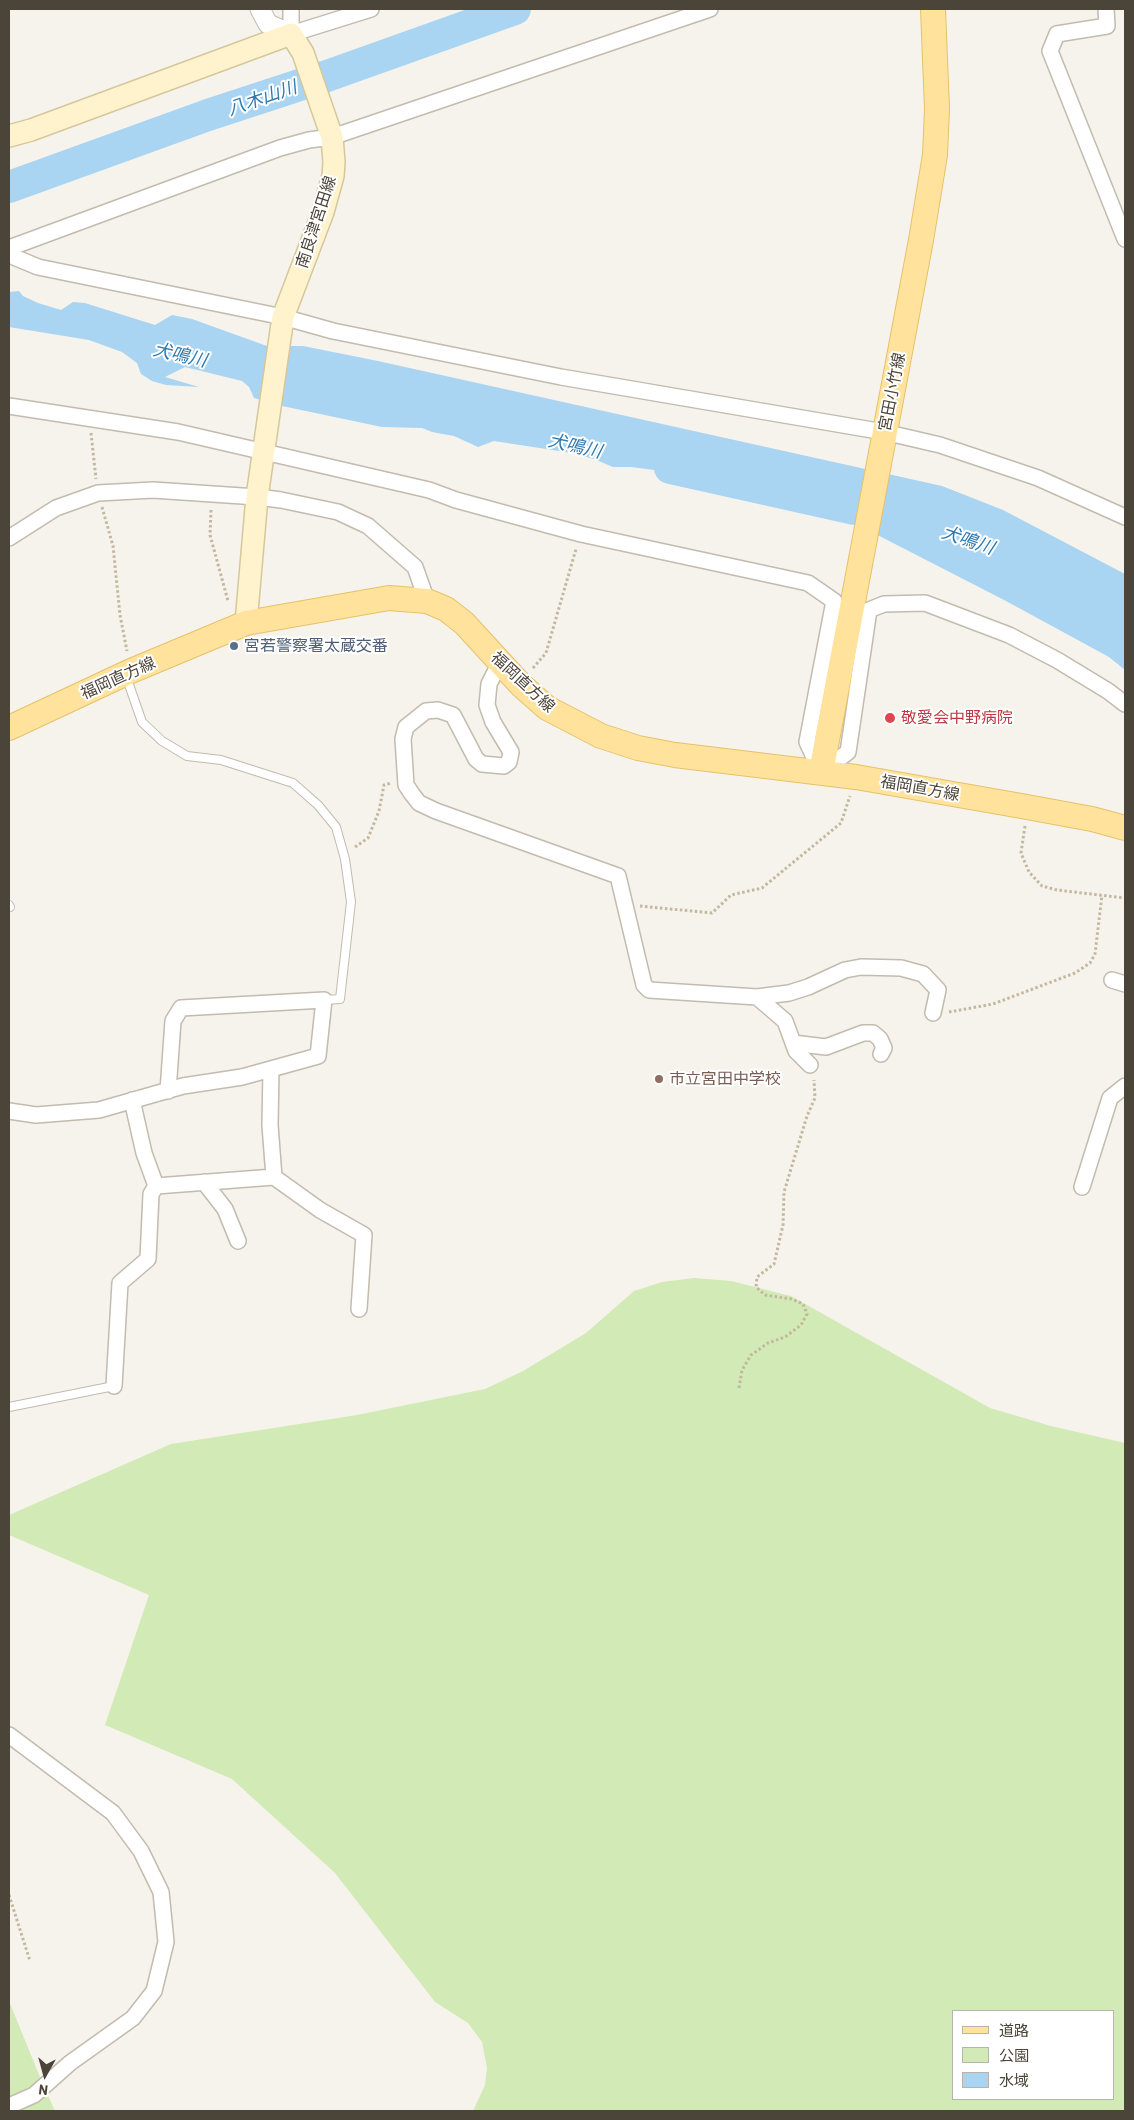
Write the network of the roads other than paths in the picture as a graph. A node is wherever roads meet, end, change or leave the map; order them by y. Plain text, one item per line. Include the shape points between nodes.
1 (260, 9) edge
2 (290, 9) edge
3 (371, 9) edge
4 (710, 9) edge
5 (933, 9) edge
6 (1106, 9) edge
7 (291, 34) junction
8 (330, 132) junction
9 (9, 136) edge
10 (1125, 239) edge
11 (9, 249) edge
12 (282, 317) junction
13 (9, 406) edge
14 (884, 432) junction
15 (263, 452) junction
16 (257, 497) junction
17 (1125, 516) edge
18 (9, 538) edge
19 (426, 601) junction
20 (241, 626) junction
21 (500, 662) junction
22 (128, 673) junction
23 (1125, 704) edge
24 (9, 728) edge
25 (821, 772) junction
26 (1125, 828) edge
27 (757, 997) junction
28 (324, 1000) junction
29 (933, 1013) road end
30 (793, 1043) junction
31 (880, 1054) dead end
32 (810, 1065) road end
33 (271, 1069) junction
34 (1125, 1086) edge
35 (168, 1091) junction
36 (132, 1100) junction
37 (9, 1111) edge
38 (274, 1177) junction
39 (204, 1182) junction
40 (156, 1186) junction
41 (1082, 1187) dead end
42 (238, 1241) dead end
43 (359, 1309) dead end
44 (114, 1386) joint
45 (9, 1407) edge
46 (9, 1734) edge
47 (9, 2106) edge

1 - 7 street via 268,24
2 - 7 street
3 - 7 street
4 - 8 street
5 - 14 main road, 宮田小竹線 via 937,109 935,155
6 - 10 street via 1107,26 1057,34 1050,51
7 - 8 main road, 南良津宮田線 via 303,53
7 - 9 main road
8 - 11 street
8 - 12 main road, 南良津宮田線 via 334,162 330,190
11 - 12 street via 14,257 38,267
12 - 14 street via 333,331 561,377
12 - 15 main road, 南良津宮田線
13 - 15 street via 178,432
14 - 17 street via 940,445 1038,478
14 - 25 main road, 宮田小竹線
15 - 16 main road, 南良津宮田線
15 - 25 street via 428,490 581,534 808,583 834,602 807,742
16 - 18 street via 153,490 98,493 56,508
16 - 19 street via 338,512 368,526 416,567
16 - 20 main road, 南良津宮田線
19 - 20 main road, 福岡直方線 via 388,598
19 - 21 main road, 福岡直方線 via 446,609 464,623
20 - 22 main road, 福岡直方線
21 - 25 main road, 福岡直方線 via 547,708 600,736 675,755
21 - 27 street via 489,684 487,705 492,722 511,752 509,762 504,766 482,764 476,759 453,715 438,710 426,711 406,727 403,739 406,785 419,803 618,876 644,985 649,990
22 - 24 main road, 福岡直方線
22 - 28 lane via 142,722 162,742 187,756 221,760 293,783 318,805 336,827 344,854 351,902 340,999
23 - 25 street via 1057,660 1009,635 925,604 884,604 870,610 848,752
25 - 26 main road, 福岡直方線 via 1028,806
27 - 29 street via 789,993 845,970 901,968 922,974 938,990
27 - 30 street via 785,1021
28 - 33 street via 318,1056
28 - 35 street via 182,1008 173,1021
30 - 31 street via 826,1047 863,1033 873,1033 884,1048
30 - 32 street via 796,1051
33 - 35 street
33 - 38 street via 270,1125
34 - 41 street via 1110,1098
35 - 36 street
36 - 37 street via 99,1110 36,1115
36 - 40 street via 144,1153
38 - 39 street
38 - 43 street via 320,1210 364,1235
39 - 40 street
39 - 42 street via 225,1209
40 - 44 street via 151,1194 148,1259 120,1283
44 - 45 lane
46 - 47 street via 113,1813 141,1851 160,1892 166,1942 154,1991 133,2018 70,2063 34,2095

